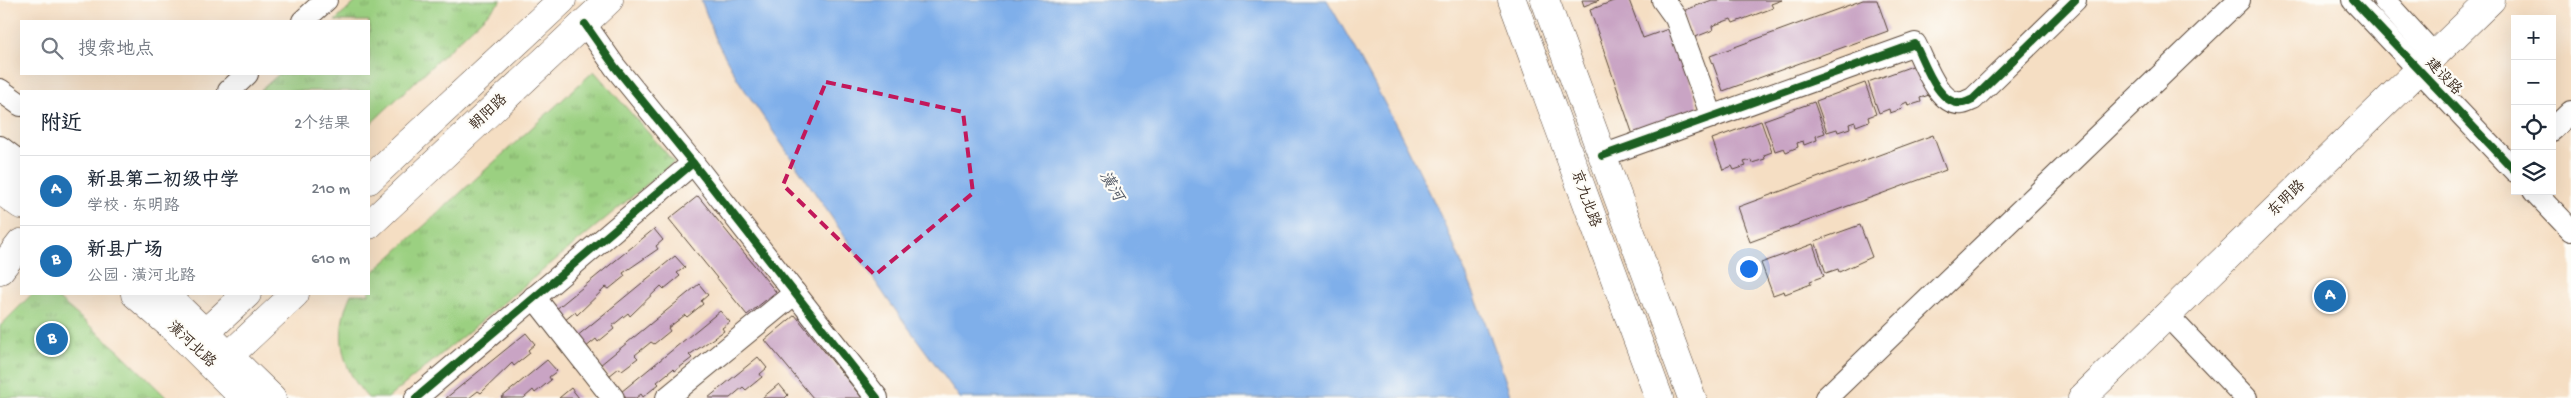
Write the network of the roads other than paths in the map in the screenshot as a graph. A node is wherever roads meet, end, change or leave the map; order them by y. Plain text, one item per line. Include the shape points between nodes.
1 (326, 0) edge
2 (562, 0) edge
3 (609, 0) edge
4 (1512, 0) edge
5 (1545, 0) edge
6 (1663, 0) edge
7 (2075, 0) edge
8 (2239, 0) edge
9 (2353, 0) edge
10 (2384, 0) edge
11 (2491, 0) edge
12 (304, 20) edge
13 (584, 24) junction
14 (2426, 63) junction
15 (246, 75) edge
16 (0, 90) edge
17 (230, 90) edge
18 (20, 104) edge
19 (2571, 112) edge
20 (1712, 117) junction
21 (2556, 126) edge
22 (0, 147) edge
23 (1602, 156) junction
24 (20, 162) edge
25 (693, 163) junction
26 (2511, 164) edge
27 (0, 167) edge
28 (370, 179) edge
29 (20, 180) edge
30 (0, 190) edge
31 (2538, 195) edge
32 (20, 204) edge
33 (370, 224) edge
34 (2571, 230) edge
35 (20, 244) edge
36 (0, 270) edge
37 (795, 293) junction
38 (136, 295) edge
39 (166, 295) edge
40 (246, 295) edge
41 (294, 295) edge
42 (534, 297) junction
43 (2167, 315) junction
44 (199, 338) junction
45 (223, 361) junction
46 (244, 398) edge
47 (272, 398) edge
48 (416, 398) edge
49 (613, 398) edge
50 (667, 398) edge
51 (877, 398) edge
52 (1659, 398) edge
53 (1692, 398) edge
54 (1826, 398) edge
55 (2082, 398) edge
56 (2246, 398) edge

1 - 12 street
2 - 28 main road
3 - 13 main road, 朝阳路
4 - 52 main road, 京九北路
5 - 23 main road, 京九北路
6 - 20 street via 1676,18
7 - 20 street via 1973,99 1962,103 1948,100 1938,90 1915,44
8 - 54 street
9 - 14 street, 建设路
10 - 14 street, 建设路
11 - 14 main road, 东明路
13 - 25 street
13 - 33 main road, 朝阳路
14 - 26 street, 建设路
14 - 43 main road, 东明路
15 - 17 street
16 - 18 street
19 - 21 street
20 - 23 street
22 - 24 street
23 - 53 main road, 京九北路
25 - 37 street
25 - 42 street
27 - 29 main road
30 - 32 main road
31 - 34 street
35 - 36 main road
37 - 50 street
37 - 51 street
38 - 44 main road, 潢河北路
39 - 44 main road, 潢河北路
40 - 44 main road
41 - 45 main road
42 - 48 street
42 - 49 street
43 - 55 main road, 东明路
43 - 56 street
44 - 45 main road, 潢河北路
45 - 46 main road, 潢河北路
45 - 47 main road, 潢河北路

